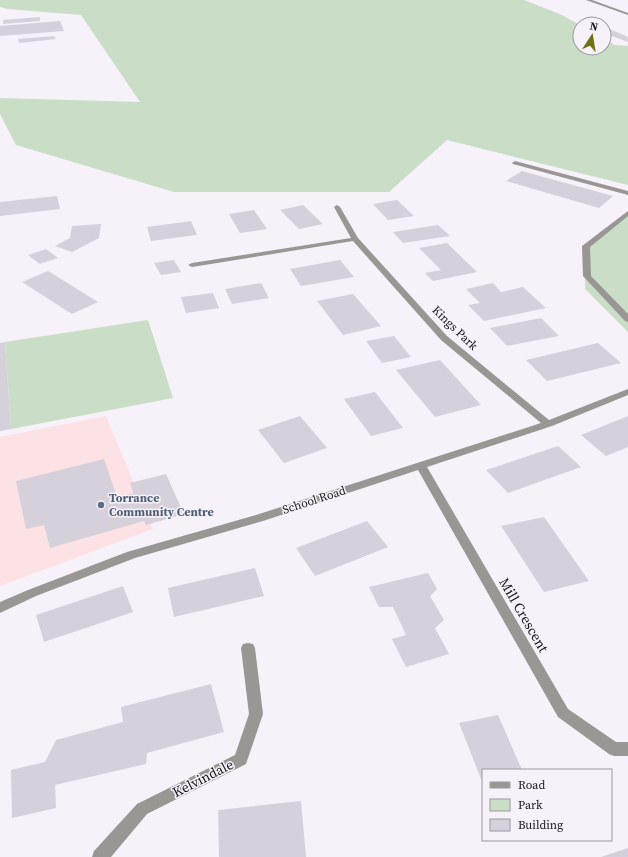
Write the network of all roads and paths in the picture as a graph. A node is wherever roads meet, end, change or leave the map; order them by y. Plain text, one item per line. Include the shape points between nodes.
1 (588, 0) edge
2 (628, 14) edge
3 (515, 163) dead end
4 (628, 193) edge
5 (337, 206) dead end
6 (628, 213) edge
7 (355, 239) junction
8 (192, 264) dead end
9 (628, 319) edge
10 (628, 392) edge
11 (548, 424) junction
12 (421, 465) junction
13 (0, 608) edge
14 (248, 648) dead end
15 (628, 750) edge
16 (100, 857) edge

1 - 2 street
3 - 4 street
5 - 7 street, Kings Park
6 - 9 street via 586,246 588,276
7 - 8 street
7 - 11 street, Kings Park via 444,338
10 - 11 street, School Road
11 - 12 street, School Road
12 - 13 street, School Road via 259,518 131,555
12 - 15 street, Mill Crescent via 563,713 614,749
14 - 16 street, Kelvindale via 256,714 241,759 142,809

